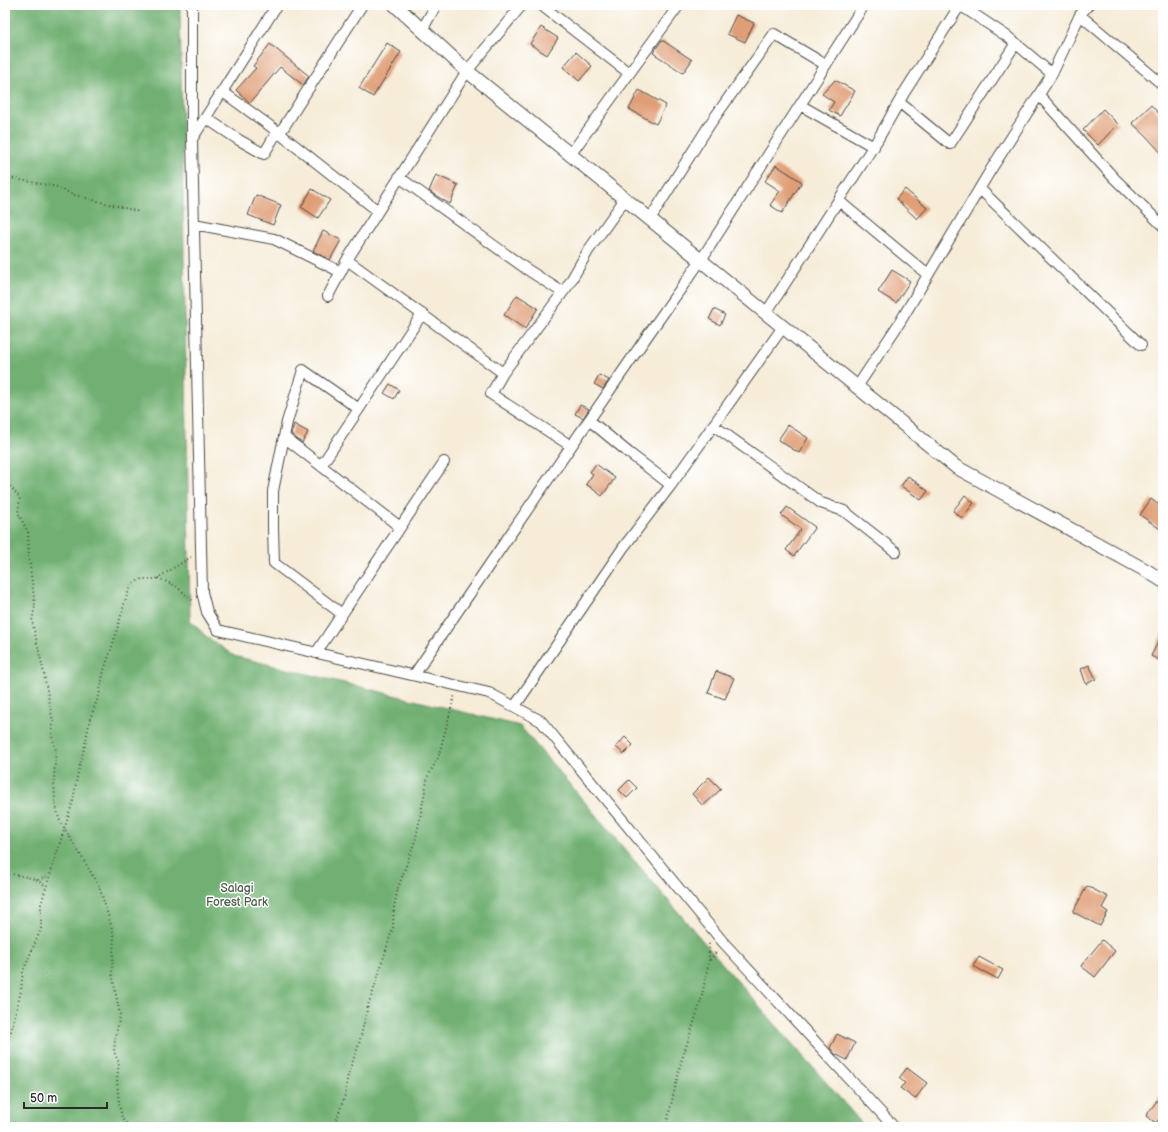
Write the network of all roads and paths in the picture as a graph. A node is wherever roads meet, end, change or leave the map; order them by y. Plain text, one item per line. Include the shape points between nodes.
1 (192, 5) edge
2 (277, 5) edge
3 (362, 5) edge
4 (395, 5) edge
5 (436, 5) edge
6 (522, 5) edge
7 (541, 5) edge
8 (679, 5) edge
9 (864, 5) edge
10 (960, 5) edge
11 (1088, 5) edge
12 (1080, 16) junction
13 (422, 30) junction
14 (1016, 43) junction
15 (826, 64) junction
16 (467, 71) junction
17 (629, 73) junction
18 (1052, 74) junction
19 (1163, 85) edge
20 (223, 92) junction
21 (1039, 95) junction
22 (899, 102) junction
23 (800, 105) junction
24 (206, 118) junction
25 (280, 133) junction
26 (192, 139) junction
27 (874, 146) junction
28 (570, 155) junction
29 (5, 176) edge
30 (399, 177) junction
31 (980, 189) junction
32 (625, 199) junction
33 (838, 201) junction
34 (378, 211) junction
35 (140, 212) dead end
36 (650, 219) junction
37 (194, 224) junction
38 (1163, 226) edge
39 (347, 260) junction
40 (701, 260) junction
41 (341, 272) junction
42 (928, 275) junction
43 (562, 292) junction
44 (328, 296) dead end
45 (766, 313) junction
46 (422, 314) junction
47 (783, 327) junction
48 (1141, 345) dead end
49 (503, 373) junction
50 (857, 387) junction
51 (359, 409) junction
52 (589, 420) junction
53 (713, 425) junction
54 (284, 437) junction
55 (571, 446) junction
56 (444, 462) dead end
57 (321, 466) junction
58 (5, 480) edge
59 (671, 485) junction
60 (400, 527) junction
61 (201, 550) junction
62 (896, 552) dead end
63 (158, 578) junction
64 (1163, 581) edge
65 (207, 612) junction
66 (342, 614) junction
67 (316, 653) junction
68 (414, 675) junction
69 (457, 685) junction
70 (515, 706) junction
71 (64, 830) junction
72 (5, 873) edge
73 (49, 875) junction
74 (37, 880) junction
75 (46, 887) junction
76 (711, 928) junction
77 (5, 1055) edge
78 (130, 1127) edge
79 (334, 1127) edge
80 (666, 1127) edge
81 (894, 1127) edge

1 - 26 street
2 - 20 street
3 - 25 street
4 - 13 street
5 - 13 street
6 - 16 street
7 - 17 street
8 - 17 street
9 - 15 street
10 - 14 street
10 - 22 street
11 - 12 street
12 - 18 street
12 - 19 street
13 - 16 street
14 - 18 street
14 - 22 street via 950,144
15 - 23 street
15 - 36 street via 774,34 710,124
16 - 28 street
16 - 30 street
17 - 28 street
18 - 21 street
20 - 24 street
20 - 25 street
21 - 31 street
21 - 38 street via 1114,178
22 - 27 street
23 - 27 street
23 - 40 street
24 - 25 street via 264,154 274,137
24 - 26 street
25 - 34 street
26 - 37 street
27 - 33 street
28 - 32 street
29 - 35 path via 57,187 74,195
30 - 34 street
30 - 43 street
31 - 42 street
31 - 48 street
32 - 36 street
32 - 43 street
33 - 42 street
33 - 45 street
34 - 39 street
36 - 40 street
37 - 41 street via 274,239
37 - 61 street
39 - 41 street
39 - 46 street
40 - 45 street
40 - 52 street
41 - 44 street
42 - 50 street
43 - 49 street
45 - 47 street
46 - 49 street
46 - 51 street
47 - 50 street
47 - 53 street
49 - 55 street via 491,394
50 - 64 street via 956,467
51 - 54 street via 303,370
51 - 57 street
52 - 55 street
52 - 59 street
53 - 59 street
53 - 62 street via 821,503 844,511
54 - 57 street
54 - 66 street via 273,491 274,563
55 - 68 street
56 - 60 street
57 - 60 street
58 - 71 path via 20,498 18,513 28,532 35,606 32,621 52,714 52,736 56,751 55,801
59 - 70 street via 623,548
60 - 66 street
61 - 63 path
61 - 65 street via 202,592
63 - 65 path via 176,586
63 - 71 path via 142,579 132,584 126,598 90,719 73,801
65 - 67 street via 218,630
66 - 67 street
67 - 68 street
68 - 69 street
69 - 70 street via 489,693
69 - 79 path via 438,758 428,776 416,838 398,888 393,927
70 - 76 street via 541,721
71 - 73 path
71 - 78 path via 99,886 114,935 112,974 120,1015 114,1052 119,1063 117,1079 120,1111 122,1118
72 - 74 path
73 - 74 path
73 - 75 path
74 - 75 path
75 - 77 path via 41,904 41,929 24,971
76 - 80 path via 709,960 701,1001 681,1062
76 - 81 street

